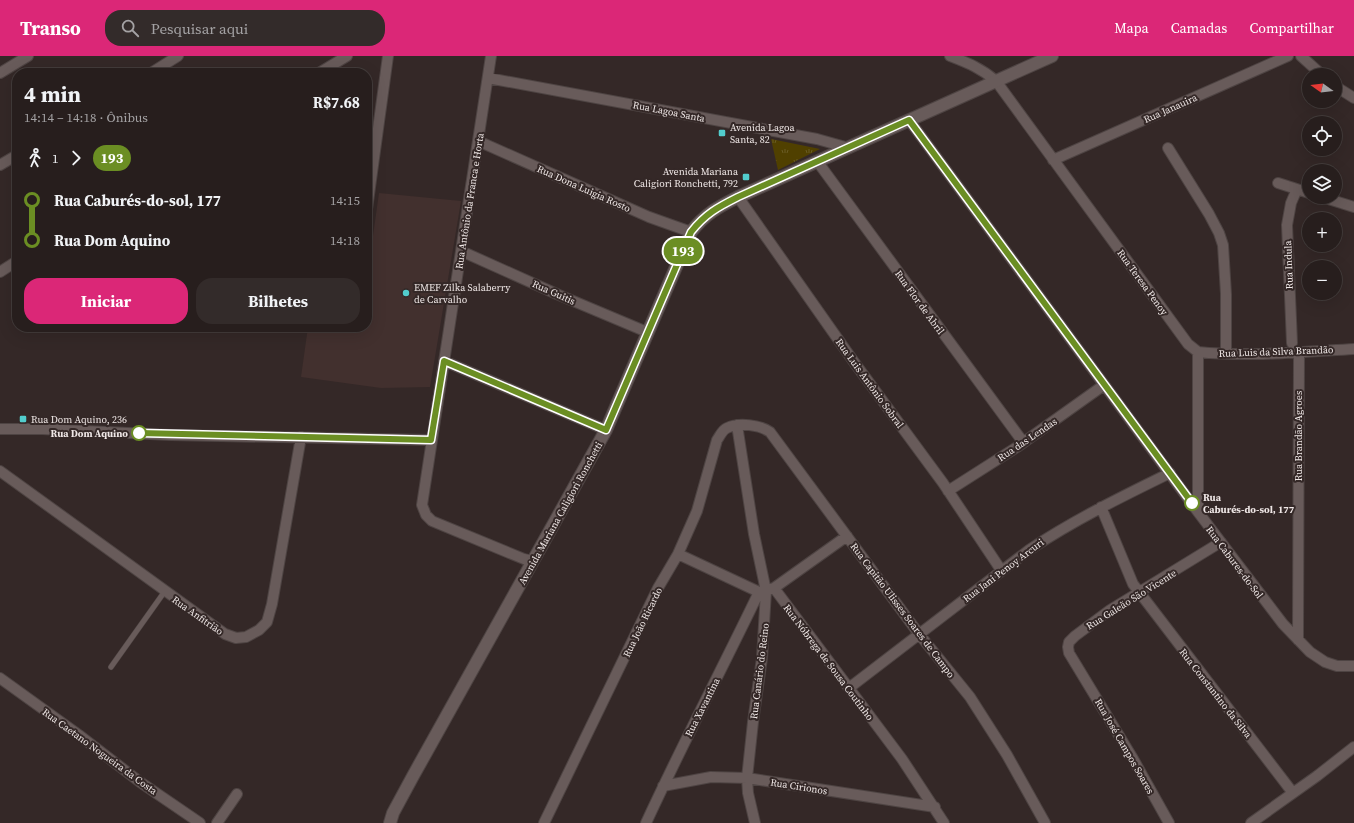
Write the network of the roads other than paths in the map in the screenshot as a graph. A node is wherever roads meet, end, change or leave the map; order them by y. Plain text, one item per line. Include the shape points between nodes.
1 (28, 56) edge
2 (178, 56) edge
3 (347, 56) edge
4 (388, 56) edge
5 (491, 56) edge
6 (950, 56) edge
7 (1052, 56) edge
8 (1288, 56) edge
9 (1301, 56) edge
10 (167, 68) edge
11 (327, 68) edge
12 (1314, 68) edge
13 (0, 73) edge
14 (488, 78) junction
15 (996, 81) junction
16 (1342, 90) edge
17 (1354, 98) edge
18 (909, 120) junction
19 (478, 141) junction
20 (376, 143) junction
21 (372, 146) edge
22 (849, 148) junction
23 (1168, 148) dead end
24 (12, 158) edge
25 (1053, 160) junction
26 (817, 161) junction
27 (0, 166) edge
28 (372, 172) edge
29 (1278, 183) dead end
30 (1297, 189) junction
31 (1302, 191) edge
32 (738, 197) junction
33 (1342, 203) edge
34 (1354, 206) edge
35 (691, 232) junction
36 (461, 251) junction
37 (12, 264) edge
38 (0, 272) edge
39 (647, 332) junction
40 (1292, 343) dead end
41 (1354, 349) edge
42 (1198, 352) junction
43 (1299, 352) junction
44 (1226, 353) junction
45 (444, 361) junction
46 (1104, 385) junction
47 (737, 425) junction
48 (0, 429) edge
49 (606, 430) junction
50 (301, 437) junction
51 (431, 440) junction
52 (1023, 442) junction
53 (0, 471) edge
54 (1170, 473) junction
55 (948, 491) junction
56 (1101, 507) junction
57 (1198, 512) junction
58 (847, 536) junction
59 (1221, 542) junction
60 (678, 554) junction
61 (533, 561) junction
62 (1001, 570) junction
63 (766, 590) junction
64 (165, 591) junction
65 (1140, 593) junction
66 (919, 634) junction
67 (1298, 640) junction
68 (1354, 666) edge
69 (111, 667) dead end
70 (1080, 670) joint
71 (0, 678) edge
72 (849, 688) junction
73 (1354, 747) edge
74 (747, 778) junction
75 (663, 786) junction
76 (1293, 793) junction
77 (236, 794) dead end
78 (934, 807) junction
79 (200, 823) edge
80 (217, 823) edge
81 (390, 823) edge
82 (544, 823) edge
83 (646, 823) edge
84 (755, 823) edge
85 (944, 823) edge
86 (1045, 823) edge
87 (1169, 823) edge
88 (1251, 823) edge

1 - 13 street
2 - 10 street
3 - 11 street
4 - 20 street
5 - 14 street, Rua Antônio da Franca e Horta
6 - 15 street, Rua Teresa Penoy via 975,66
7 - 15 street, Avenida Mariana Caligiori Ronchetti
8 - 25 street, Rua Janauira
9 - 12 street
14 - 19 street, Rua Antônio da Franca e Horta
14 - 22 street, Rua Lagoa Santa via 817,139
15 - 18 street, Avenida Mariana Caligiori Ronchetti
15 - 25 street, Rua Teresa Penoy
16 - 17 street
18 - 22 street, Avenida Mariana Caligiori Ronchetti
18 - 46 street, Rua Cabures-do-Sol
19 - 35 street, Rua Dona Luigia Rosto via 649,217
19 - 36 street, Rua Antônio da Franca e Horta
20 - 21 street
20 - 28 street
22 - 26 street, Avenida Mariana Caligiori Ronchetti
23 - 44 street via 1209,214 1223,245
24 - 27 street
25 - 42 street, Rua Teresa Penoy via 1188,344
26 - 32 street, Avenida Mariana Caligiori Ronchetti
26 - 52 street, Rua Flor de Abril
29 - 30 street
30 - 31 street
30 - 40 street, Rua Indula via 1291,202 1287,225
32 - 35 street, Avenida Mariana Caligiori Ronchetti via 705,216
32 - 55 street, Rua Luis Antônio Sobral
33 - 34 street
35 - 39 street, Avenida Mariana Caligiori Ronchetti
36 - 39 street, Rua Guitis
36 - 45 street, Rua Antônio da Franca e Horta
37 - 38 street
39 - 49 street, Avenida Mariana Caligiori Ronchetti
41 - 43 street, Rua Luis da Silva Brandão
42 - 44 street, Rua Luis da Silva Brandão
42 - 57 street
43 - 44 street, Rua Luis da Silva Brandão
43 - 67 street, Rua Brandão Agroes
45 - 49 street
45 - 51 street, Rua Antônio da Franca e Horta
46 - 52 street, Rua das Lendas
46 - 54 street, Rua Cabures-do-Sol
47 - 58 street, Rua Capitão Ulisses Soares de Campo via 759,427 770,432
47 - 60 street, Rua João Ricardo via 726,428 717,440 697,511
47 - 63 street, Rua Canário do Reino via 754,534
48 - 50 street
49 - 61 street, Avenida Mariana Caligiori Ronchetti
50 - 51 street
50 - 64 street, Rua Anfitrião via 267,622 246,637 236,638 225,634
51 - 61 street, Rua Antônio da Franca e Horta via 422,505 426,515 432,521
52 - 55 street, Rua das Lendas
53 - 64 street, Rua Anfitrião
54 - 56 street, Rua Jani Penoy Arcuri
54 - 57 street, Rua Cabures-do-Sol
55 - 62 street, Rua Luis Antônio Sobral
56 - 62 street, Rua Jani Penoy Arcuri via 1054,533
56 - 65 street, Rua Constantino da Silva via 1133,584
57 - 59 street, Rua Cabures-do-Sol
58 - 63 street, Rua Xavantina
58 - 66 street, Rua Capitão Ulisses Soares de Campo
59 - 65 street, Rua Galeão São Vicente
59 - 67 street, Rua Cabures-do-Sol
60 - 63 street, Rua Nóbrega de Sousa Coutinho
60 - 82 street, Rua João Ricardo via 655,595
61 - 81 street, Avenida Mariana Caligiori Ronchetti via 413,776
62 - 66 street, Rua Jani Penoy Arcuri
63 - 72 street, Rua Nóbrega de Sousa Coutinho
63 - 74 street, Rua Canário do Reino via 762,658
63 - 75 street, Rua Xavantina via 731,651
64 - 69 lane
65 - 70 street, Rua Galeão São Vicente via 1110,610 1069,642 1069,652
65 - 76 street, Rua Constantino da Silva
66 - 72 street, Rua Jani Penoy Arcuri
66 - 86 street, Rua Capitão Ulisses Soares de Campo via 970,697 1007,755
67 - 68 street, Rua Cabures-do-Sol via 1325,662 1337,666
70 - 87 street, Rua José Campos Soares
71 - 79 street, Rua Caetano Nogueira da Costa via 140,782
72 - 78 street, Rua Nóbrega de Sousa Coutinho
73 - 76 street
74 - 75 street, Rua Cirionos via 711,777
74 - 78 street, Rua Cirionos
74 - 84 street, Rua Canário do Reino
75 - 83 street, Rua Xavantina
76 - 88 street
77 - 80 street
78 - 85 street, Rua Nóbrega de Sousa Coutinho

